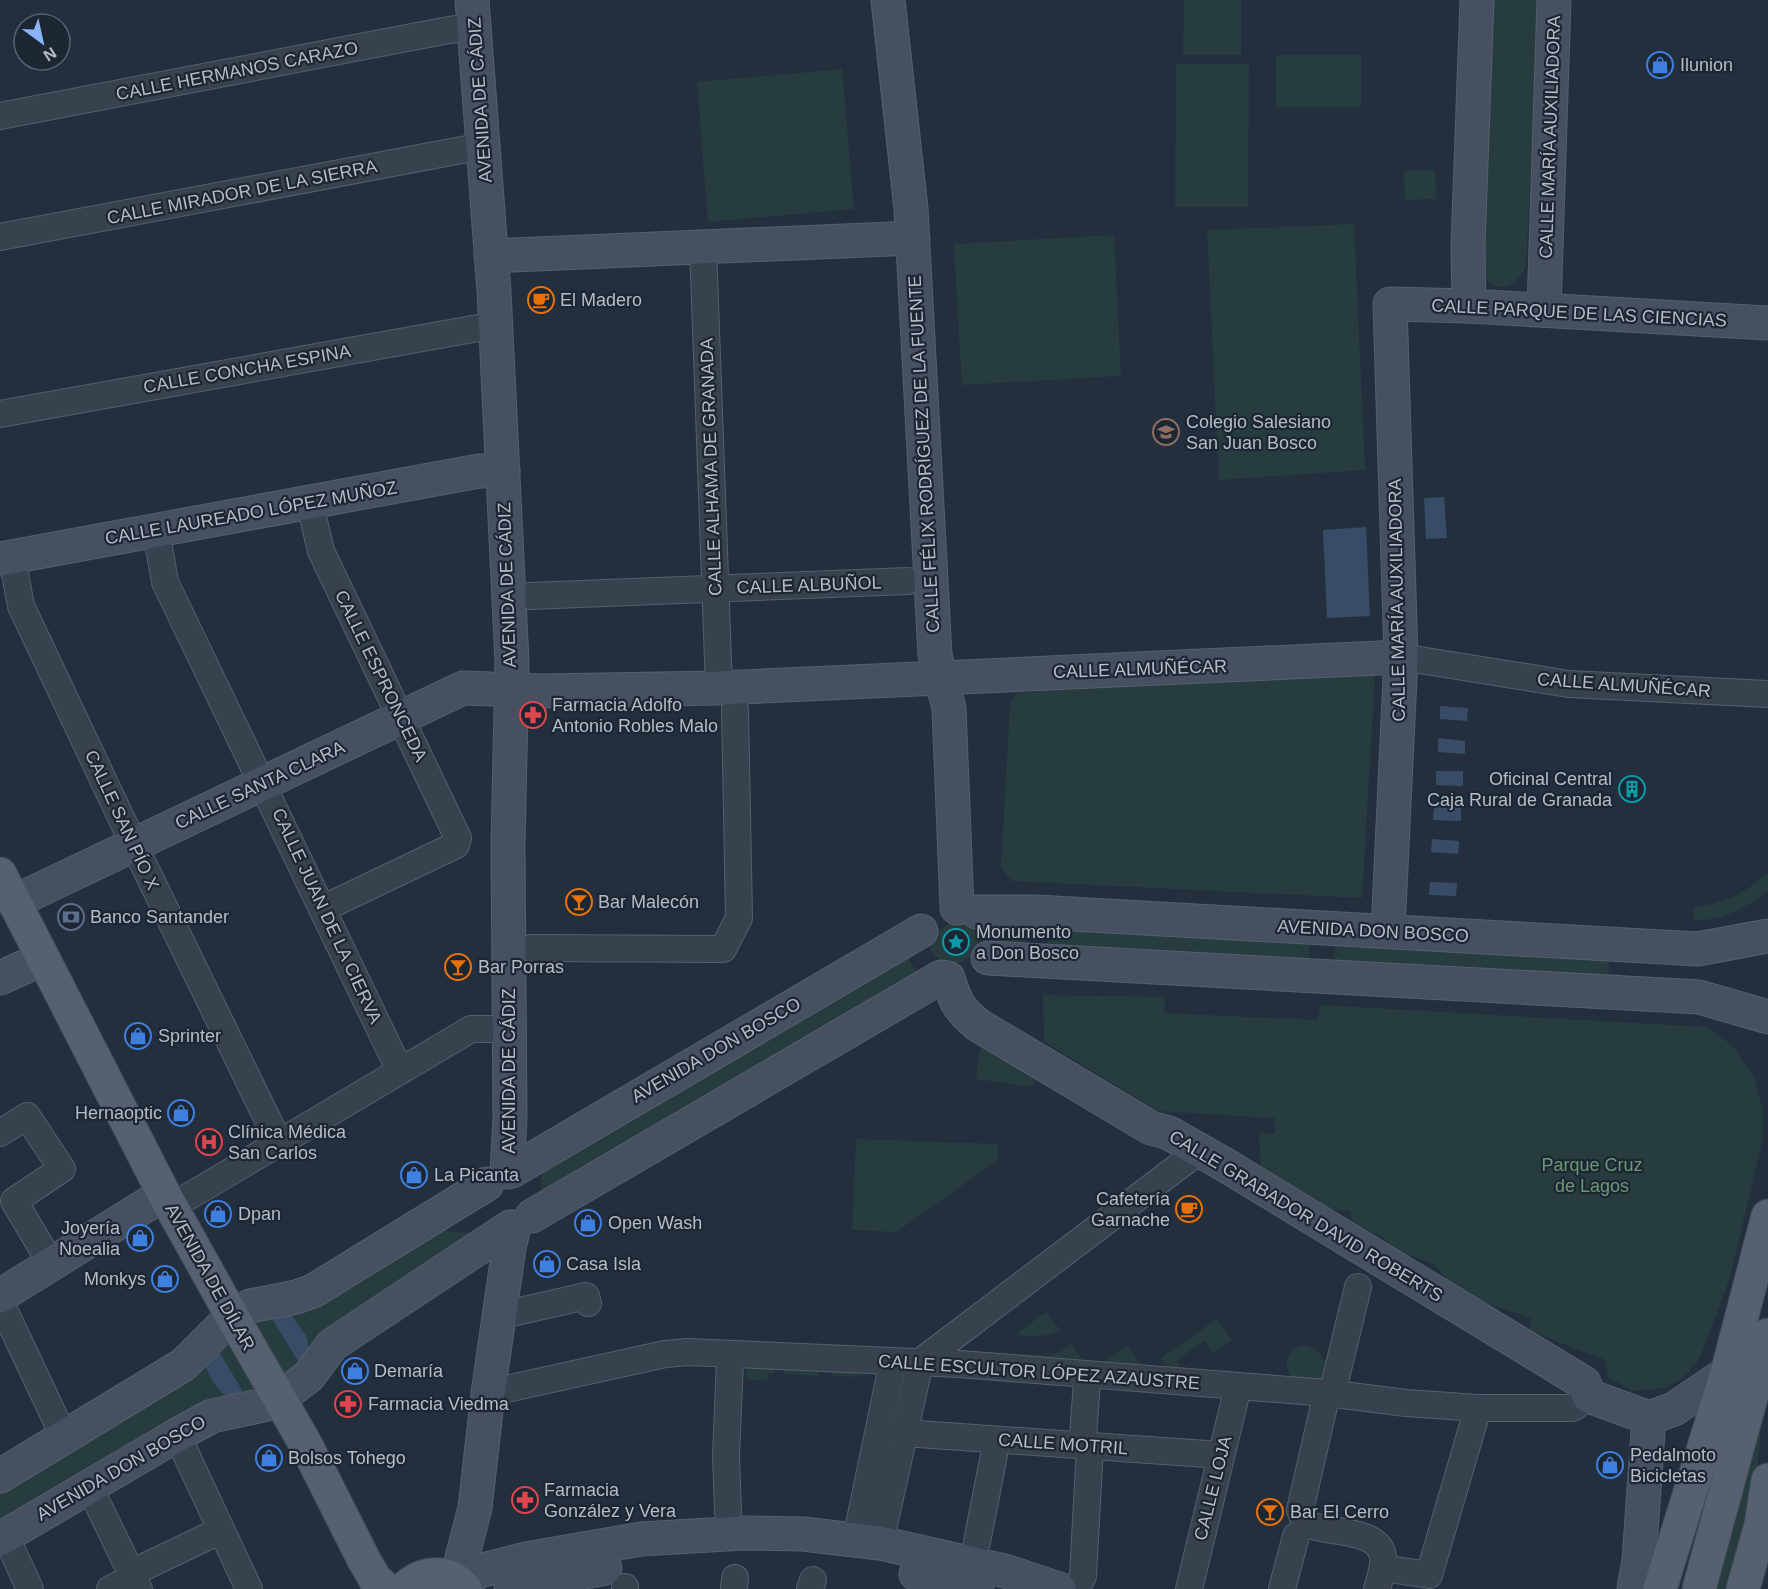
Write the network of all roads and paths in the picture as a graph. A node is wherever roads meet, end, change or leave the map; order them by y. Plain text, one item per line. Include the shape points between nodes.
1 (888, 0) edge
2 (1477, 0) edge
3 (1554, 0) edge
4 (473, 14) edge
5 (0, 116) edge
6 (483, 146) junction
7 (0, 237) edge
8 (912, 238) junction
9 (703, 248) junction
10 (491, 256) junction
11 (1390, 304) joint
12 (1469, 306) junction
13 (1544, 310) junction
14 (1768, 323) edge
15 (495, 325) junction
16 (0, 414) edge
17 (503, 471) junction
18 (312, 503) junction
19 (156, 531) junction
20 (6, 558) edge
21 (908, 581) dead end
22 (715, 589) junction
23 (530, 596) dead end
24 (1401, 657) junction
25 (941, 678) junction
26 (511, 689) junction
27 (1768, 694) edge
28 (727, 698) junction
29 (402, 717) junction
30 (263, 783) junction
31 (134, 845) junction
32 (0, 873) edge
33 (14, 902) junction
34 (322, 909) junction
35 (967, 910) junction
36 (921, 931) junction
37 (1388, 931) junction
38 (1768, 936) edge
39 (531, 948) dead end
40 (988, 958) junction
41 (42, 959) junction
42 (0, 978) edge
43 (945, 978) junction
44 (1768, 1017) edge
45 (509, 1029) junction
46 (400, 1071) junction
47 (0, 1133) edge
48 (279, 1143) junction
49 (1199, 1151) junction
50 (502, 1176) junction
51 (168, 1200) junction
52 (1768, 1216) edge
53 (518, 1223) junction
54 (43, 1250) dead end
55 (1358, 1287) dead end
56 (0, 1296) edge
57 (0, 1301) edge
58 (588, 1303) dead end
59 (516, 1312) dead end
60 (232, 1316) junction
61 (1768, 1335) edge
62 (730, 1360) dead end
63 (893, 1361) junction
64 (920, 1362) junction
65 (1727, 1373) junction
66 (1087, 1381) dead end
67 (1238, 1387) junction
68 (488, 1393) junction
69 (1330, 1394) junction
70 (1589, 1396) junction
71 (279, 1398) junction
72 (1478, 1408) junction
73 (1649, 1418) junction
74 (904, 1433) junction
75 (177, 1435) junction
76 (64, 1437) junction
77 (1087, 1441) junction
78 (994, 1455) dead end
79 (1221, 1455) junction
80 (0, 1476) edge
81 (1768, 1480) edge
82 (89, 1486) junction
83 (728, 1512) dead end
84 (1303, 1530) junction
85 (213, 1534) dead end
86 (868, 1541) junction
87 (977, 1542) dead end
88 (6, 1545) edge
89 (1383, 1579) edge
90 (129, 1582) edge
91 (460, 1585) edge
92 (30, 1589) edge
93 (249, 1589) edge
94 (386, 1589) edge
95 (404, 1589) edge
96 (510, 1589) edge
97 (977, 1589) edge
98 (1059, 1589) edge
99 (1076, 1589) edge
100 (1189, 1589) edge
101 (1282, 1589) edge
102 (1634, 1589) edge
103 (1660, 1589) edge
104 (1683, 1589) edge
105 (1699, 1589) edge
106 (1743, 1589) edge

1 - 8 main road, CALLE FÉLIX RODRÍGUEZ DE LA FUENTE
2 - 12 main road
3 - 13 main road, CALLE MARÍA AUXILIADORA
4 - 5 street, CALLE HERMANOS CARAZO via 438,32
4 - 6 main road, AVENIDA DE CÁDIZ
6 - 7 street, CALLE MIRADOR DE LA SIERRA
6 - 10 main road, AVENIDA DE CÁDIZ
8 - 9 main road
8 - 25 main road, CALLE FÉLIX RODRÍGUEZ DE LA FUENTE via 935,655
9 - 10 main road
9 - 22 street, CALLE ALHAMA DE GRANADA
10 - 15 main road, AVENIDA DE CÁDIZ
11 - 12 main road, CALLE PARQUE DE LAS CIENCIAS
11 - 24 main road, CALLE MARÍA AUXILIADORA
12 - 13 main road, CALLE PARQUE DE LAS CIENCIAS
13 - 14 main road, CALLE PARQUE DE LAS CIENCIAS
15 - 16 street, CALLE CONCHA ESPINA
15 - 17 main road, AVENIDA DE CÁDIZ
17 - 18 main road, CALLE LAUREADO LÓPEZ MUÑOZ via 479,471
17 - 26 main road, AVENIDA DE CÁDIZ
18 - 19 main road, CALLE LAUREADO LÓPEZ MUÑOZ
18 - 29 street, CALLE ESPRONCEDA via 321,551
19 - 20 main road, CALLE LAUREADO LÓPEZ MUÑOZ
19 - 30 street, CALLE JUAN DE LA CIERVA via 165,582
20 - 31 street, CALLE SAN PÍO X via 21,606
21 - 22 street, CALLE ALBUÑOL
22 - 23 street, CALLE ALBUÑOL
22 - 28 street, CALLE ALHAMA DE GRANADA
24 - 25 main road, CALLE ALMUÑÉCAR
24 - 27 street, CALLE ALMUÑÉCAR via 1569,684
24 - 37 main road, CALLE MARÍA AUXILIADORA
25 - 28 main road, CALLE ALMUÑÉCAR
25 - 35 main road, CALLE FÉLIX RODRÍGUEZ DE LA FUENTE via 949,708
26 - 28 main road, CALLE ALMUÑÉCAR
26 - 29 main road, CALLE SANTA CLARA via 463,688
26 - 45 main road, AVENIDA DE CÁDIZ
28 - 39 street, CALLE ALHAMA DE GRANADA via 739,918 723,949
29 - 30 main road, CALLE SANTA CLARA
29 - 34 street, CALLE ESPRONCEDA via 458,838 456,845
30 - 31 main road, CALLE SANTA CLARA
30 - 34 street, CALLE JUAN DE LA CIERVA
31 - 33 main road, CALLE SANTA CLARA
31 - 48 street, CALLE SAN PÍO X
32 - 33 main road, AVENIDA DE DÍLAR
33 - 41 main road, AVENIDA DE DÍLAR
34 - 46 street, CALLE JUAN DE LA CIERVA
35 - 36 main road via 934,916
35 - 37 main road, AVENIDA DON BOSCO
35 - 40 main road via 987,923 992,946
36 - 43 main road via 924,963 931,972
36 - 50 main road, AVENIDA DON BOSCO
37 - 38 main road, AVENIDA DON BOSCO via 1698,949
40 - 43 main road via 971,972
40 - 44 main road via 1699,997
41 - 42 main road
41 - 51 main road, AVENIDA DE DÍLAR
43 - 49 main road, CALLE GRABADOR DAVID ROBERTS via 957,1004 978,1025 1151,1128 1169,1133
43 - 53 main road, AVENIDA DON BOSCO
45 - 46 street via 471,1029
45 - 50 main road, AVENIDA DE CÁDIZ via 510,1128
46 - 48 street
47 - 54 street via 27,1116 62,1169 14,1201
48 - 51 street
49 - 64 street
49 - 70 main road, CALLE GRABADOR DAVID ROBERTS via 1584,1383
50 - 53 main road via 482,1200 488,1216 501,1226
50 - 53 main road via 528,1178 537,1192 536,1209
50 - 60 main road, AVENIDA DON BOSCO via 313,1291 250,1306
51 - 56 main road
51 - 60 main road, AVENIDA DE DÍLAR
52 - 65 main road
53 - 68 main road via 509,1248
53 - 71 main road, AVENIDA DON BOSCO via 332,1345 309,1376
55 - 69 street
57 - 76 street
58 - 59 street via 586,1296
60 - 71 main road, AVENIDA DE DÍLAR
60 - 76 main road, AVENIDA DON BOSCO via 183,1365
61 - 105 main road
62 - 83 street
63 - 64 street, CALLE ESCULTOR LÓPEZ AZAUSTRE
63 - 68 street, CALLE ESCULTOR LÓPEZ AZAUSTRE via 688,1352
63 - 86 street
64 - 67 street, CALLE ESCULTOR LÓPEZ AZAUSTRE
64 - 74 street
65 - 73 main road via 1674,1408
65 - 103 main road
65 - 104 main road via 1725,1436
66 - 77 street
67 - 69 street, CALLE ESCULTOR LÓPEZ AZAUSTRE
67 - 79 street, CALLE LOJA
68 - 91 main road via 475,1508
69 - 72 street, CALLE ESCULTOR LÓPEZ AZAUSTRE
69 - 84 street via 1300,1510
70 - 72 street, CALLE ESCULTOR LÓPEZ AZAUSTRE via 1573,1408
70 - 73 main road, CALLE GRABADOR DAVID ROBERTS
71 - 75 main road, AVENIDA DON BOSCO via 212,1416
71 - 94 main road, AVENIDA DE DÍLAR via 364,1560
72 - 89 street via 1430,1575
73 - 102 main road
74 - 77 street, CALLE MOTRIL
74 - 86 street
75 - 82 main road, AVENIDA DON BOSCO
75 - 93 street
76 - 80 main road, AVENIDA DON BOSCO
77 - 79 street, CALLE MOTRIL
77 - 99 street via 1083,1576
78 - 87 street
79 - 100 street, CALLE LOJA
81 - 106 main road via 1761,1525
82 - 88 main road, AVENIDA DON BOSCO
82 - 90 street
84 - 89 street via 1361,1536 1379,1547
84 - 101 street
85 - 90 street
86 - 91 main road via 744,1533 641,1539 478,1571
86 - 98 main road via 1005,1571
88 - 92 street
91 - 95 main road via 434,1574 412,1581
96 - 97 main road via 640,1562 772,1555 882,1566

